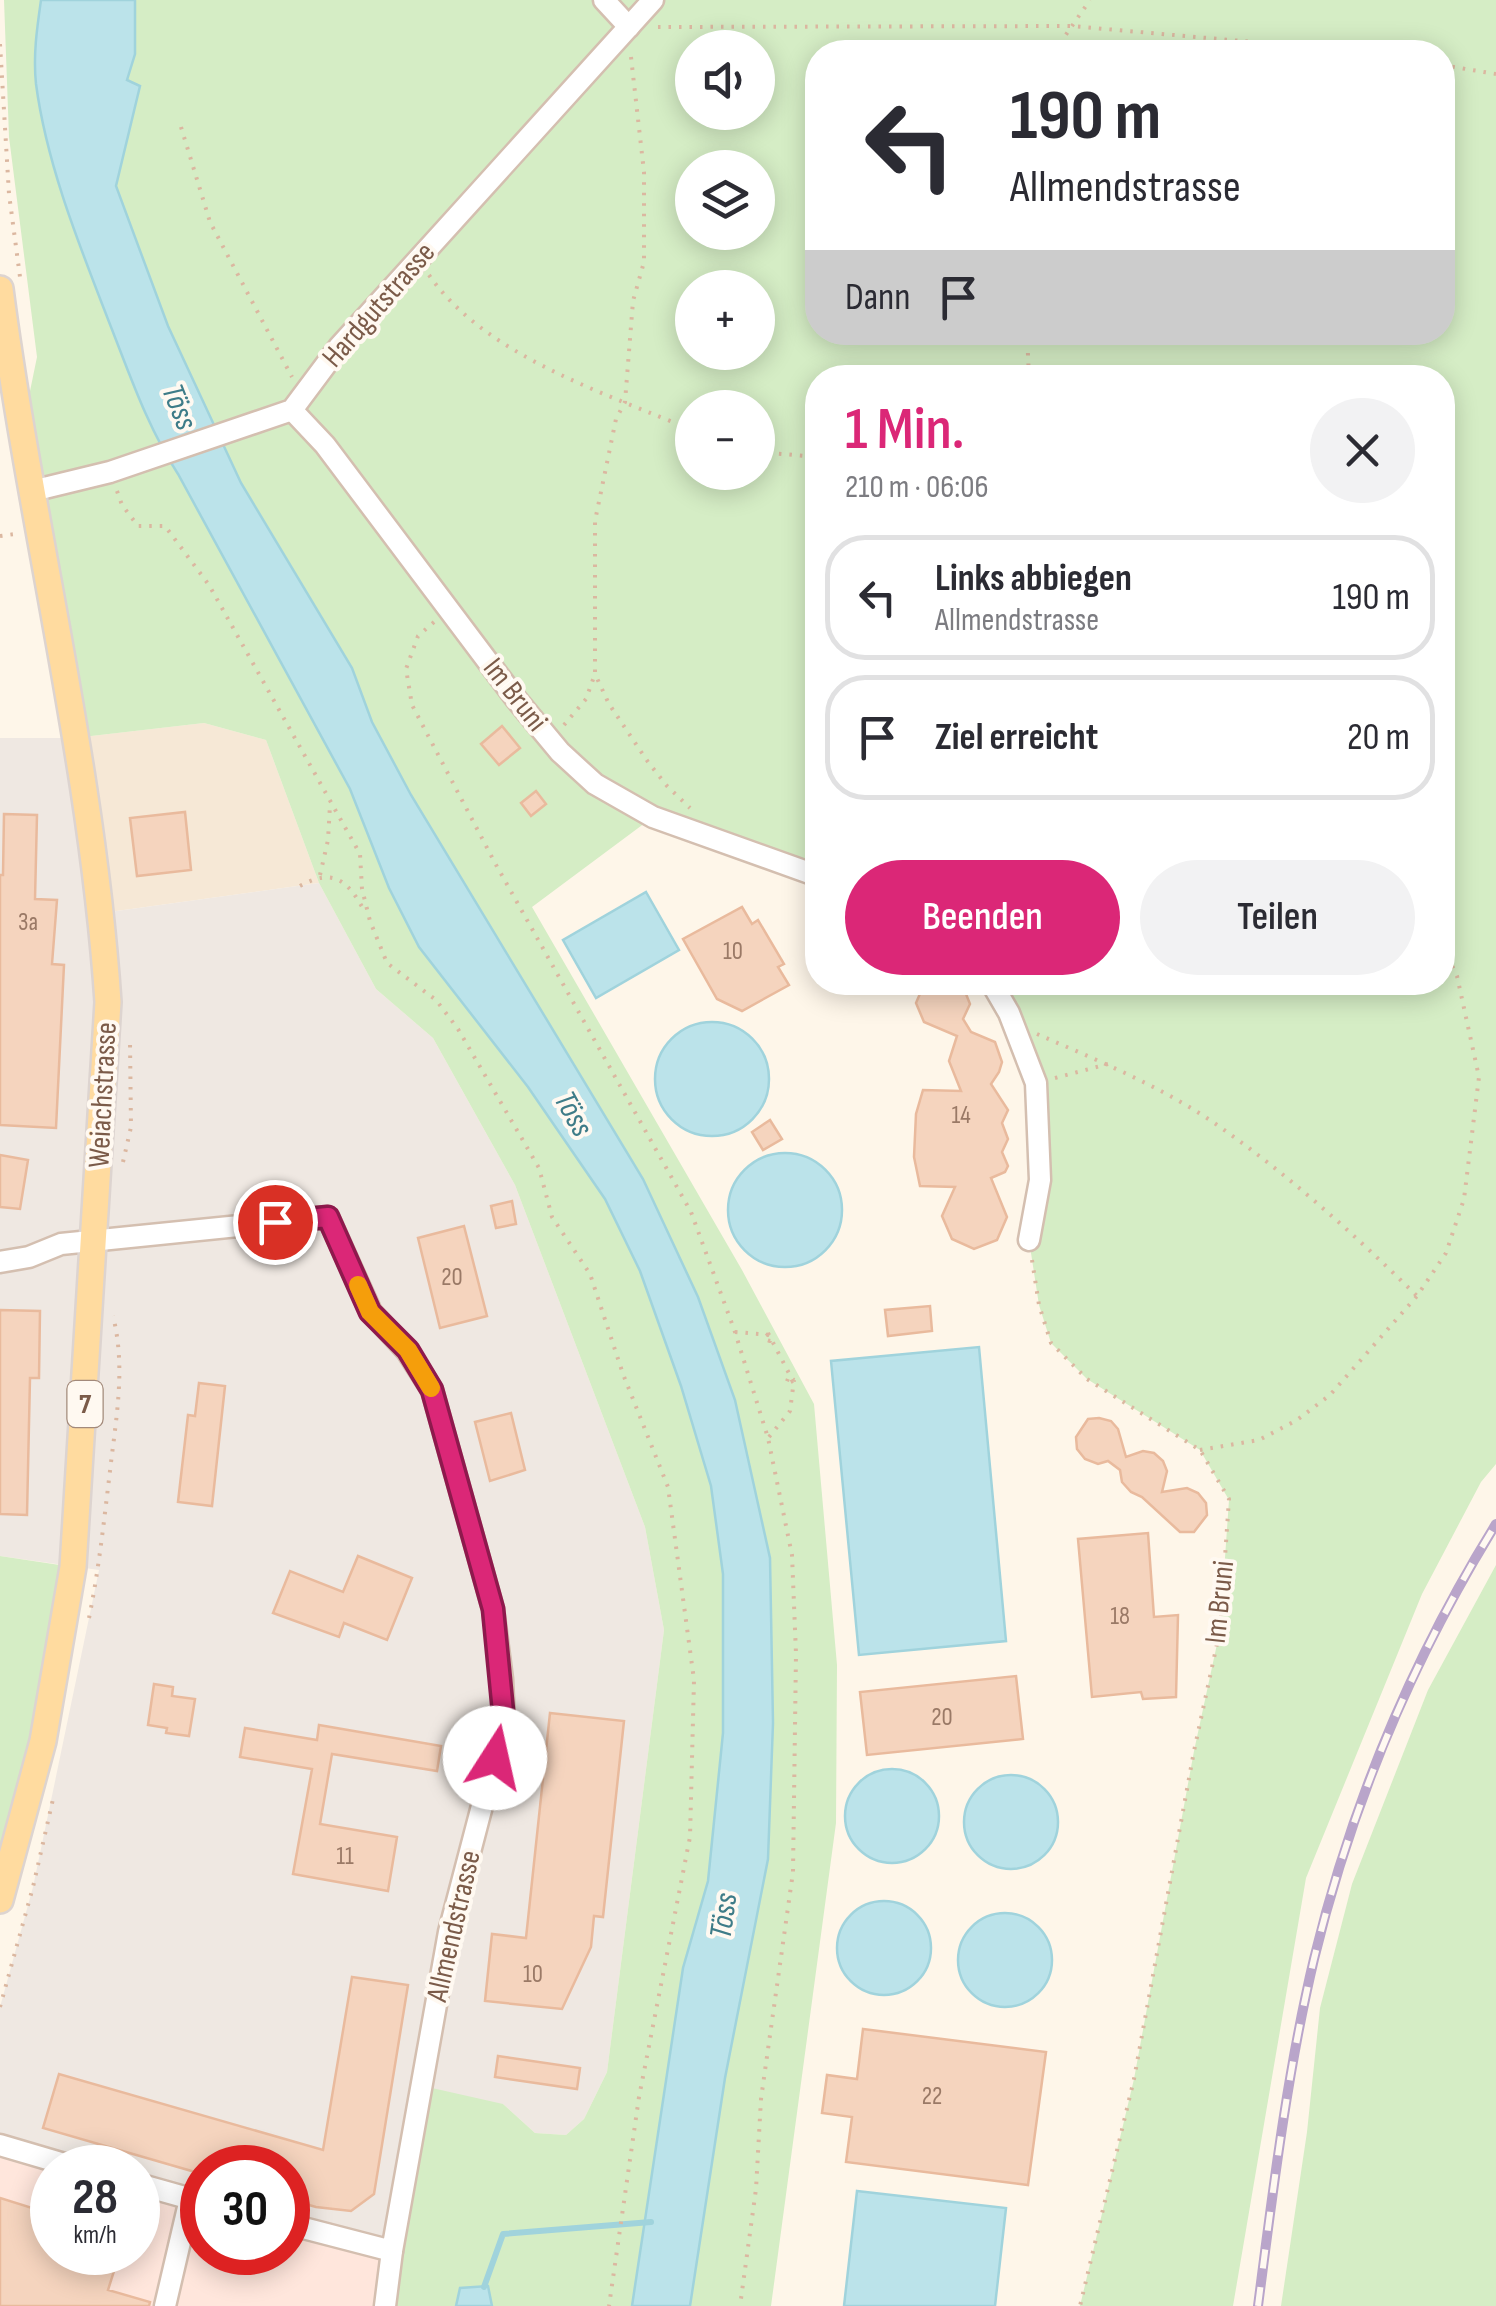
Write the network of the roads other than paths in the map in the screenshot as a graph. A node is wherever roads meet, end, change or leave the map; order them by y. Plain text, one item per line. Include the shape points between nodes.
1 (604, 0) edge
2 (653, 0) edge
3 (625, 31) junction
4 (10, 286) edge
5 (298, 401) junction
6 (32, 492) junction
7 (805, 872) edge
8 (998, 995) edge
9 (1028, 1240) road end
10 (94, 1241) junction
11 (0, 1262) edge
12 (0, 1900) edge
13 (0, 2145) edge
14 (30, 2154) edge
15 (310, 2230) edge
16 (392, 2251) junction
17 (180, 2255) edge
18 (165, 2306) edge
19 (385, 2306) edge

1 - 3 street
2 - 3 street, Hardgutstrasse
3 - 5 street, Hardgutstrasse
4 - 6 main road, Weiachstrasse / 7
5 - 6 street via 264,421
5 - 7 street, Im Bruni via 324,445 550,740 595,784 691,833
6 - 10 main road, Weiachstrasse / 7 via 102,913 108,1002
8 - 9 street via 1036,1084 1040,1180
10 - 11 street
10 - 12 main road, Weiachstrasse / 7 via 64,1634
10 - 16 street, Allmendstrasse via 328,1217 370,1312 408,1350 432,1390 493,1609 504,1722 449,1932
13 - 14 street
15 - 16 street
16 - 19 street, Allmendstrasse
17 - 18 street

